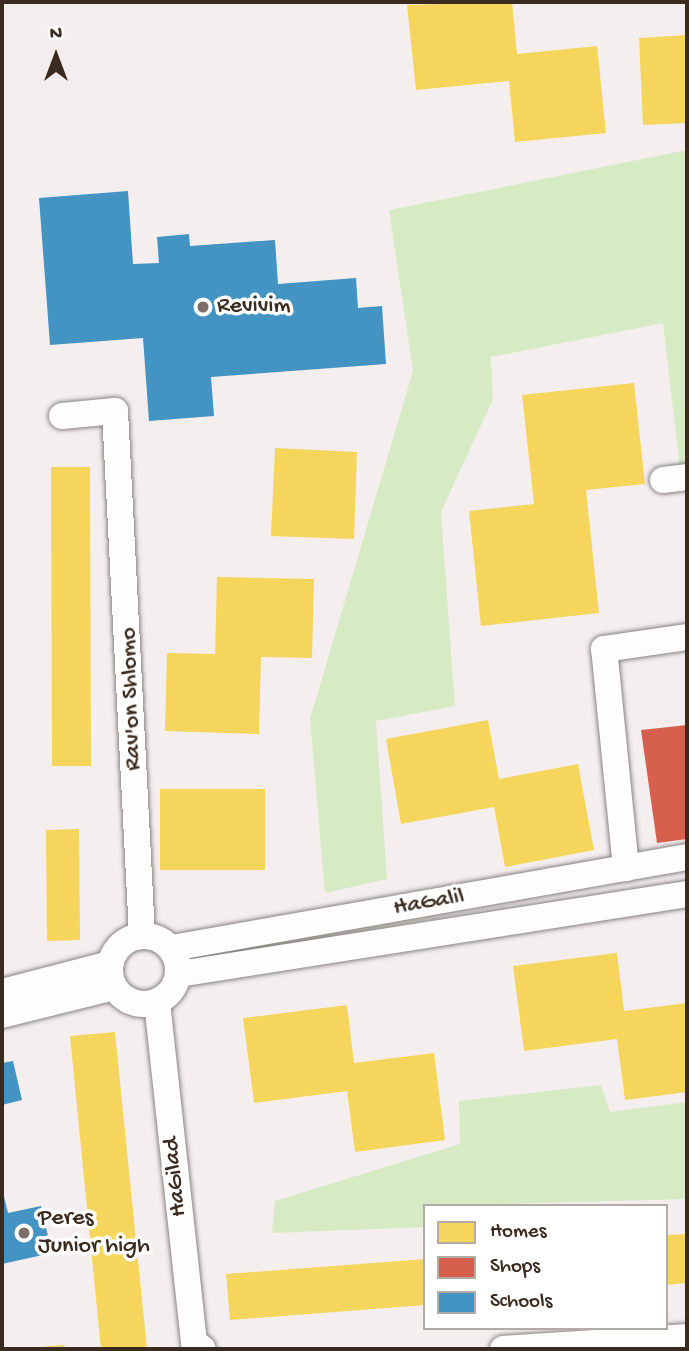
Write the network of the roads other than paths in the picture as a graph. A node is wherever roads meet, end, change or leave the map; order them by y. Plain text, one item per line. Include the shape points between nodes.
1 (62, 416) dead end
2 (687, 638) edge
3 (687, 857) edge
4 (626, 868) junction
5 (687, 894) edge
6 (142, 935) junction
7 (172, 948) junction
8 (179, 974) junction
9 (112, 976) junction
10 (2, 992) edge
11 (157, 1002) junction
12 (2, 1015) edge
13 (687, 1337) edge
14 (202, 1349) edge
15 (503, 1349) edge

1 - 6 street, Rav'on Shlomo via 115,411 122,464
2 - 4 street via 604,649
3 - 4 street, HaGalil
4 - 7 street, HaGalil
5 - 8 street, HaGalil
6 - 7 street
6 - 9 street via 120,944
7 - 8 street
8 - 11 street via 172,991
9 - 10 street
9 - 11 street via 138,1004
9 - 12 street
11 - 14 street, HaGilad via 194,1342
13 - 15 street

